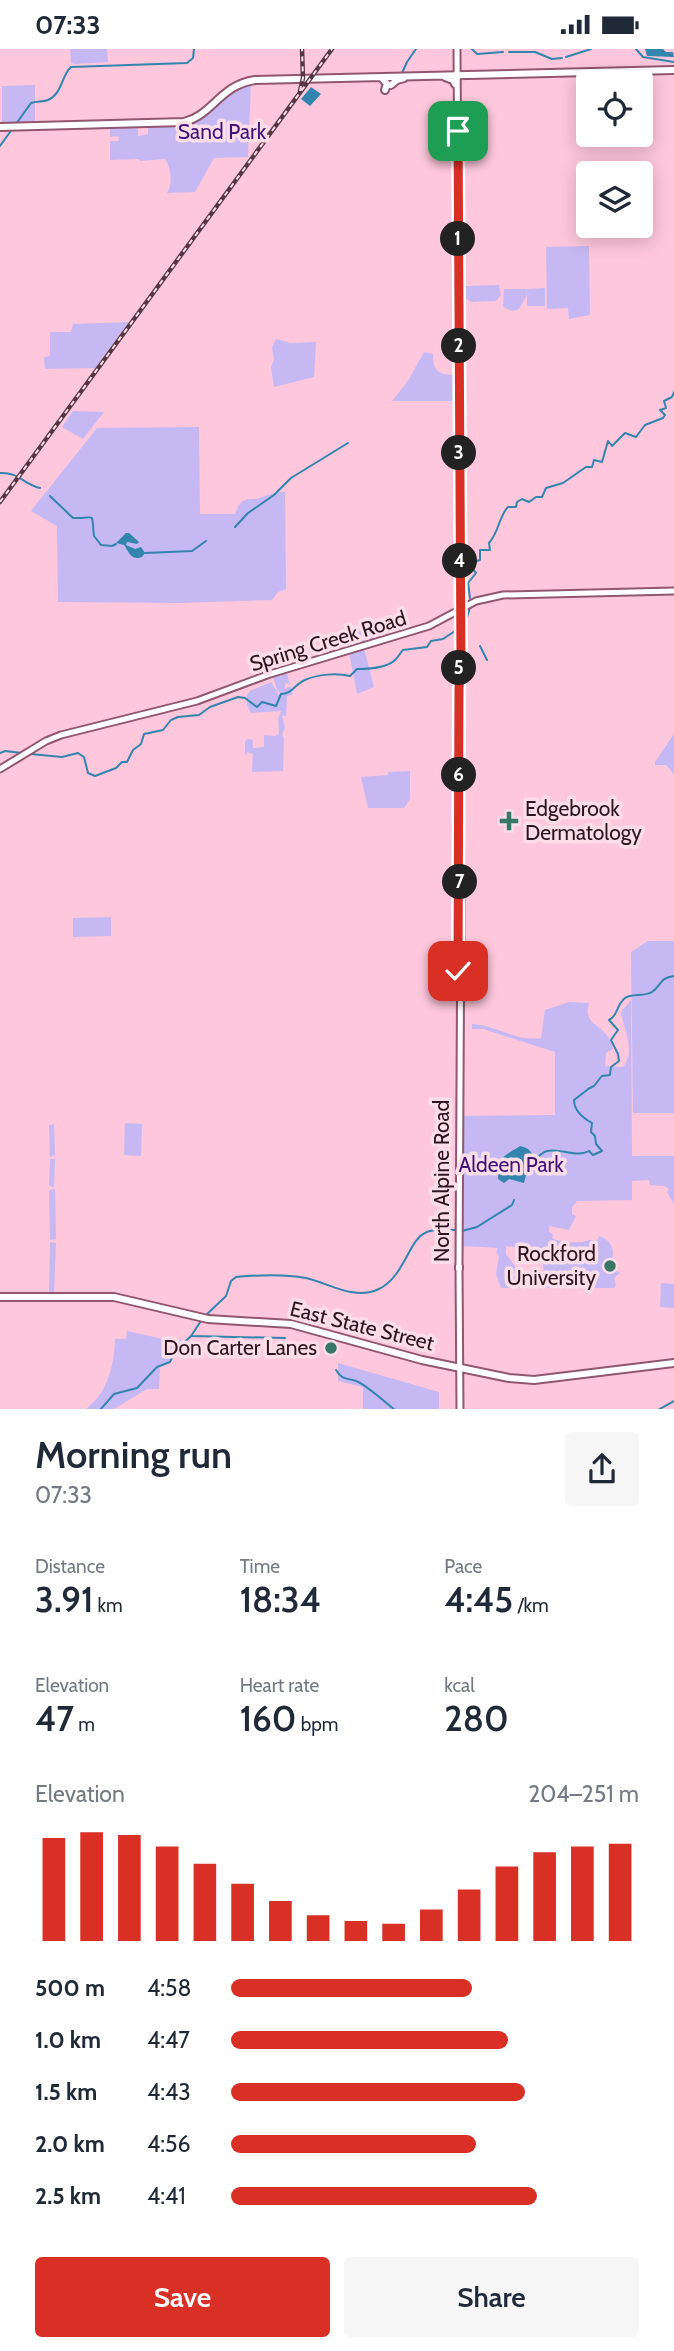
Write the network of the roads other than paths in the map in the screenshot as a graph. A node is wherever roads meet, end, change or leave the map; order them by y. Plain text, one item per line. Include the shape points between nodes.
1 (456, 49) edge
2 (674, 71) edge
3 (456, 76) junction
4 (383, 77) junction
5 (405, 77) junction
6 (0, 127) edge
7 (674, 591) edge
8 (460, 610) junction
9 (0, 769) edge
10 (466, 857) dead end
11 (460, 867) junction
12 (0, 1297) edge
13 (460, 1357) junction
14 (674, 1363) edge
15 (450, 1366) junction
16 (460, 1368) junction
17 (468, 1370) junction
18 (460, 1377) junction
19 (460, 1409) edge

1 - 3 main road, North Alpine Road
2 - 3 main road
3 - 5 main road
3 - 8 main road, North Alpine Road
4 - 5 main road
4 - 5 main road via 398,69
4 - 5 main road via 388,87
4 - 6 main road via 242,83 195,119 184,122
7 - 8 main road, Spring Creek Road via 503,595
8 - 9 main road, Spring Creek Road via 429,626 197,701 61,735
8 - 11 main road, North Alpine Road
10 - 11 main road
11 - 13 main road, North Alpine Road
12 - 15 main road, East State Street via 114,1297 208,1319 291,1324
13 - 15 main road
13 - 16 main road, North Alpine Road
13 - 17 main road
14 - 17 main road, East State Street via 534,1380
15 - 16 main road, East State Street
15 - 18 main road
16 - 17 main road, East State Street
16 - 18 main road, North Alpine Road
17 - 18 main road
18 - 19 main road, North Alpine Road

